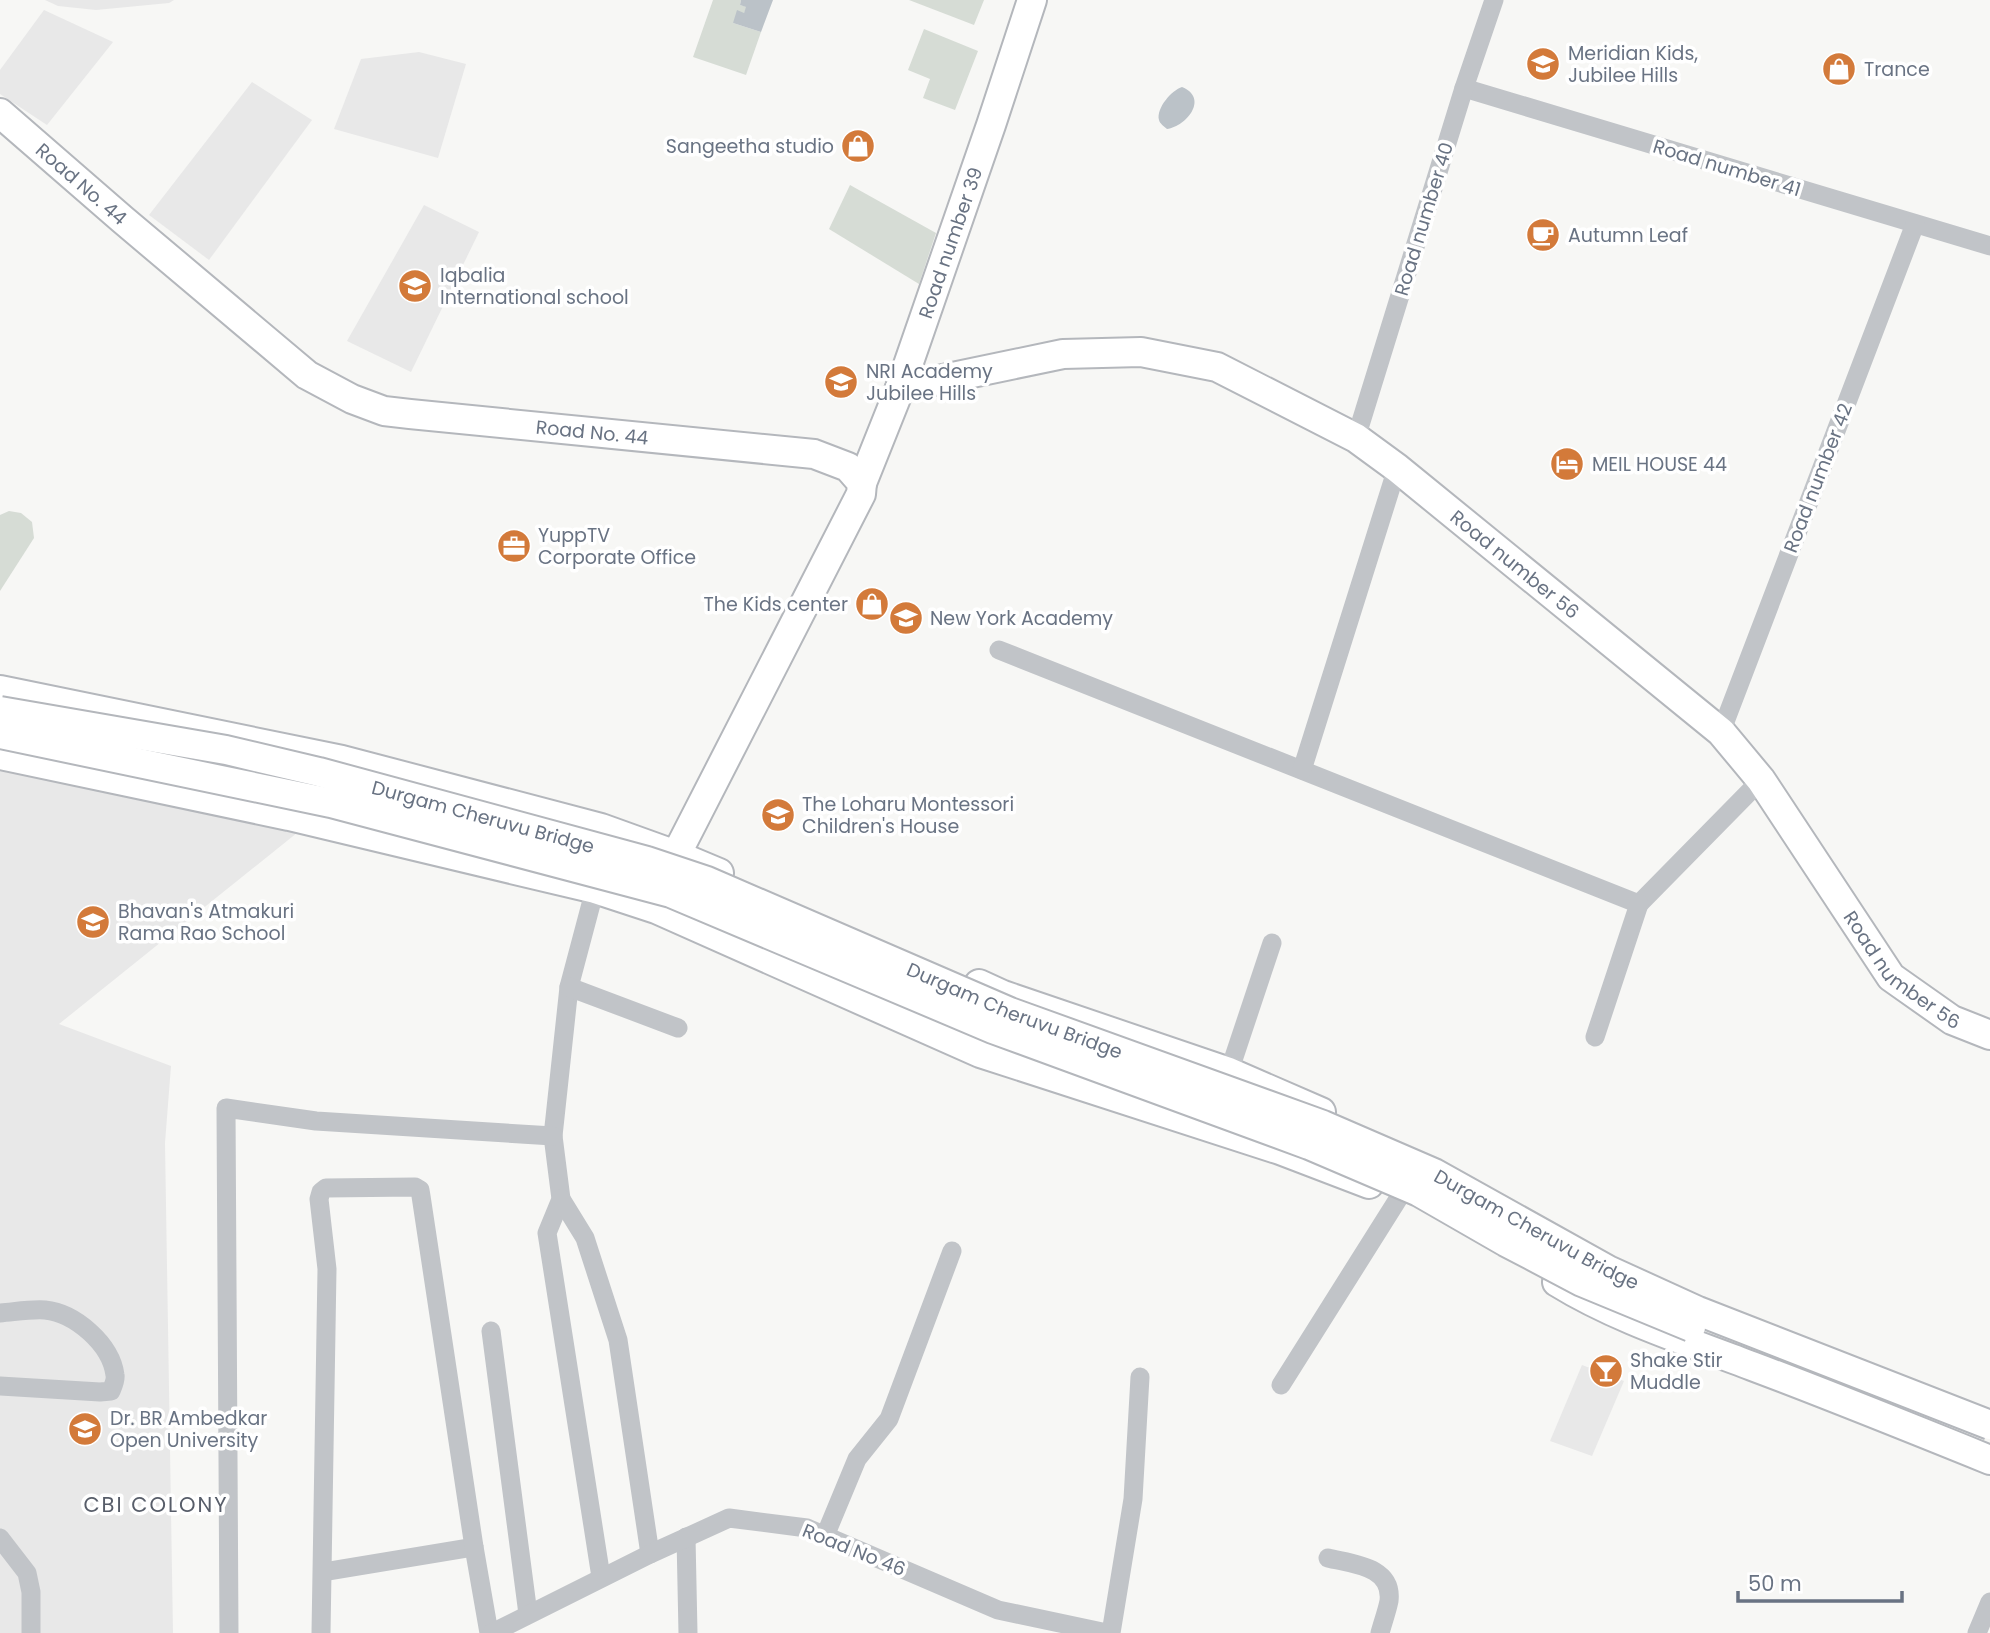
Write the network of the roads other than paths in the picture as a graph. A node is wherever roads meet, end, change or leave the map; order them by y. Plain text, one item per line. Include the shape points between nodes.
1 (1032, 0) edge
2 (1494, 0) edge
3 (1464, 88) junction
4 (0, 113) edge
5 (1915, 224) junction
6 (1990, 246) edge
7 (901, 388) junction
8 (1356, 439) junction
9 (1397, 468) junction
10 (862, 483) junction
11 (999, 650) dead end
12 (0, 690) edge
13 (0, 711) edge
14 (1721, 732) junction
15 (0, 734) edge
16 (0, 755) edge
17 (342, 760) junction
18 (1302, 770) junction
19 (1762, 780) junction
20 (289, 816) junction
21 (676, 855) junction
22 (595, 889) junction
23 (1639, 904) junction
24 (1272, 943) dead end
25 (569, 987) junction
26 (678, 1028) dead end
27 (1990, 1035) edge
28 (1595, 1037) dead end
29 (1229, 1072) junction
30 (553, 1136) junction
31 (1400, 1196) junction
32 (561, 1199) junction
33 (951, 1251) dead end
34 (0, 1313) edge
35 (491, 1331) dead end
36 (1825, 1348) junction
37 (1140, 1377) dead end
38 (1281, 1385) dead end
39 (0, 1386) edge
40 (1809, 1387) junction
41 (1990, 1411) edge
42 (1990, 1425) edge
43 (1990, 1444) edge
44 (1990, 1460) edge
45 (825, 1535) junction
46 (686, 1537) junction
47 (0, 1538) edge
48 (474, 1547) junction
49 (650, 1553) junction
50 (1328, 1558) dead end
51 (323, 1572) junction
52 (601, 1577) junction
53 (1990, 1602) edge
54 (528, 1614) junction
55 (31, 1633) edge
56 (229, 1633) edge
57 (321, 1633) edge
58 (490, 1633) edge
59 (688, 1633) edge
60 (1109, 1633) edge
61 (1380, 1633) edge
62 (1977, 1633) edge

1 - 7 main road, Road number 39
2 - 3 street, Road number 40
3 - 5 street, Road number 41
3 - 8 street, Road number 40
4 - 10 main road, Road No. 44 via 307,374 352,399 384,411 814,454 848,467
5 - 6 street, Road number 41
5 - 14 street, Road number 42
7 - 8 main road, Road number 56 via 1063,354 1141,352 1217,367
7 - 10 main road, Road number 39
8 - 9 main road, Road number 56
9 - 14 main road, Road number 56
9 - 18 street
10 - 21 main road
11 - 18 street
12 - 17 main road
13 - 42 main road, Durgam Cheruvu Bridge, bridge via 226,750 319,772 708,881 1010,1012 1323,1125 1434,1173 1608,1270 1698,1311
14 - 19 main road, Road number 56
15 - 43 main road, Durgam Cheruvu Bridge, bridge via 331,803 671,893 993,1029 1309,1145 1419,1192 1582,1282
16 - 20 main road
17 - 20 main road
17 - 21 main road via 601,828
18 - 23 street
19 - 23 street
19 - 27 main road, Road number 56 via 1891,977 1952,1020
20 - 22 main road
21 - 29 main road via 1003,995
22 - 25 street
22 - 31 main road via 656,909 980,1052 1280,1150
23 - 28 street
24 - 29 street
25 - 26 street
25 - 30 street
29 - 36 main road via 1445,1166 1618,1260
30 - 32 street
30 - 56 street via 316,1121 226,1108
31 - 38 street
31 - 40 main road via 1578,1295
32 - 49 street via 586,1238 618,1340
32 - 52 street via 547,1233
33 - 45 street via 889,1419 857,1460
34 - 39 street via 45,1310 68,1317 109,1356 116,1377 111,1391 100,1392
35 - 54 street
36 - 40 main road
36 - 41 main road
37 - 60 street via 1133,1499
40 - 44 main road
45 - 46 street, Road No 46 via 807,1528 729,1518
45 - 60 street, Road No 46 via 998,1610
46 - 49 street, Road No 46
46 - 59 street
47 - 55 street via 27,1573
48 - 51 street
48 - 51 street via 420,1190 326,1188 319,1199 327,1269
48 - 58 street
49 - 52 street, Road No 46
50 - 61 street via 1382,1576 1389,1598
51 - 57 street
52 - 54 street, Road No 46
53 - 62 street
54 - 58 street, Road No 46

